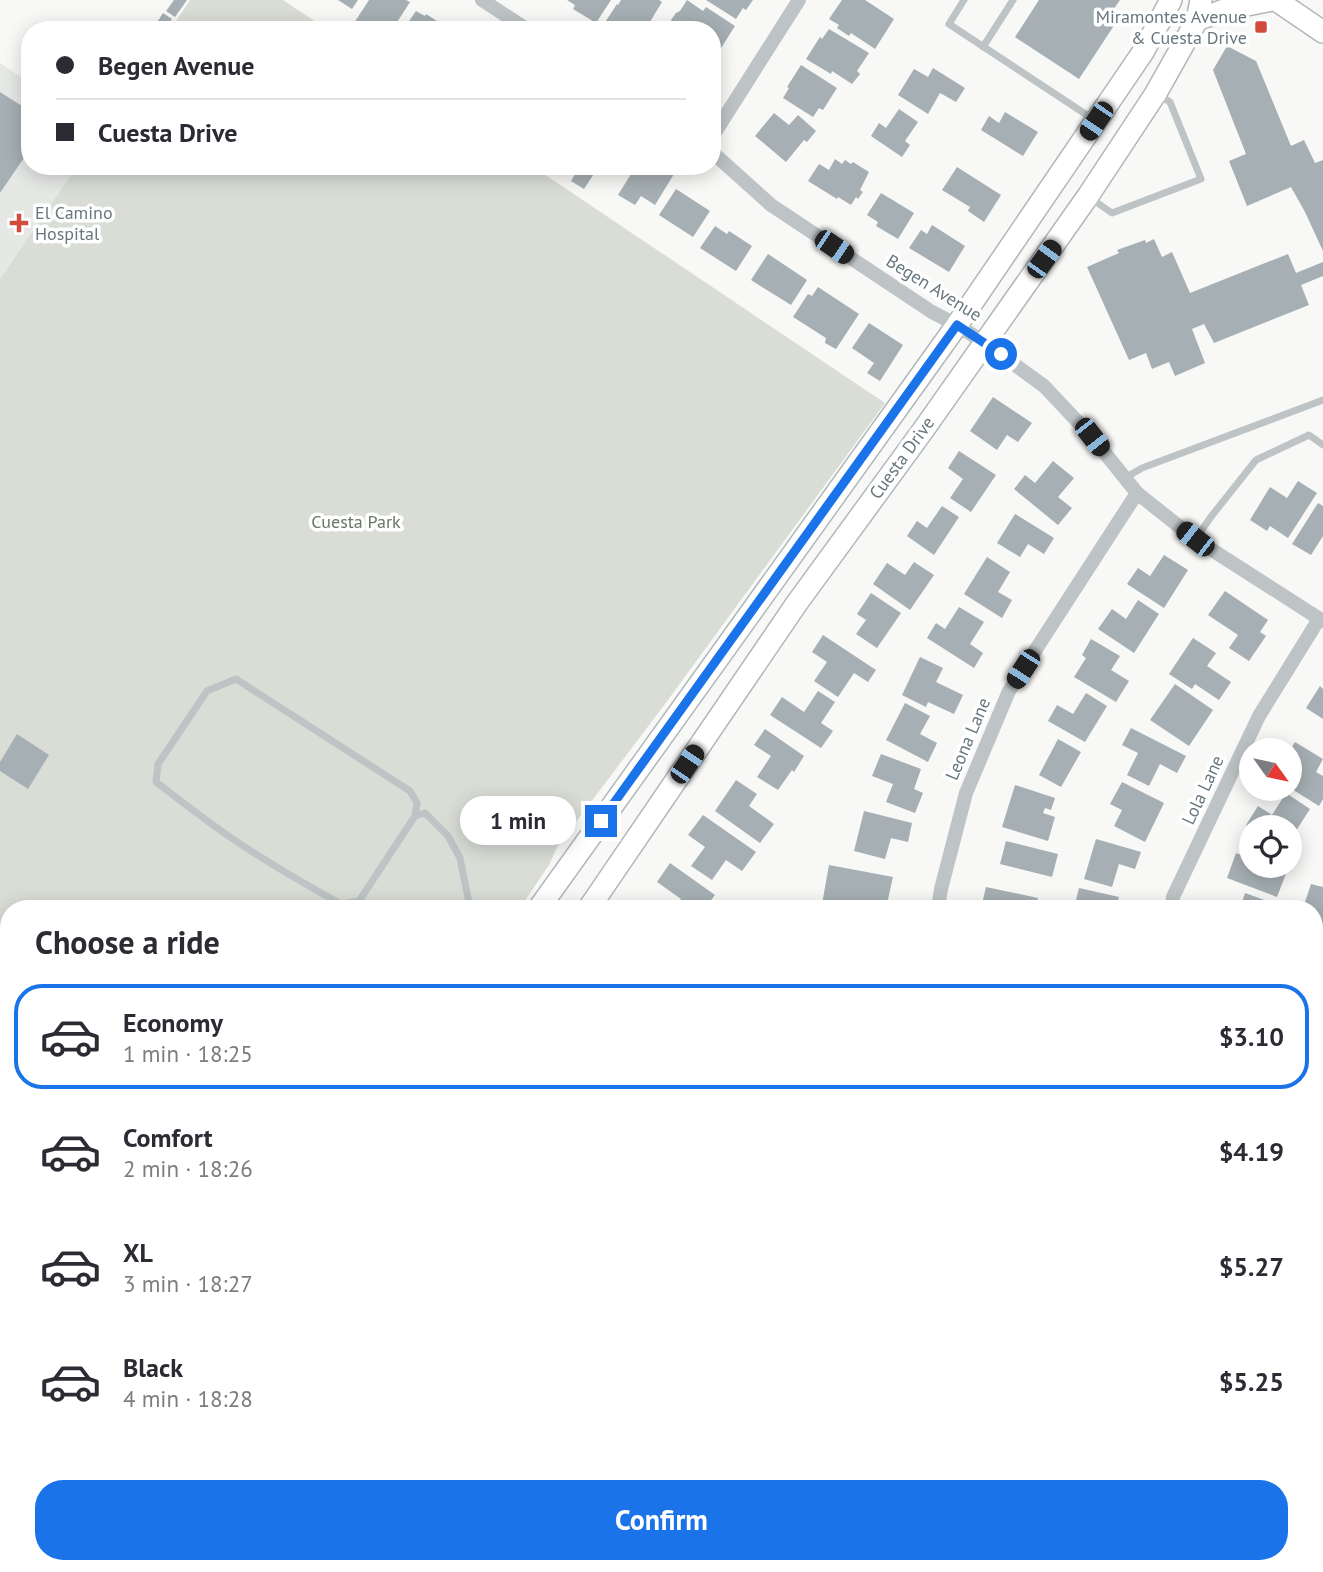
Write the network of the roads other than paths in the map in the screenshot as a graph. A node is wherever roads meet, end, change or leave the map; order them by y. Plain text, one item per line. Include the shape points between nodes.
1 (482, 0) edge
2 (799, 0) edge
3 (964, 0) edge
4 (1013, 0) edge
5 (1171, 0) edge
6 (1274, 0) edge
7 (1199, 10) edge
8 (514, 21) edge
9 (1322, 28) edge
10 (983, 47) junction
11 (1156, 93) junction
12 (1096, 121) junction
13 (721, 123) edge
14 (721, 160) edge
15 (1088, 196) junction
16 (957, 325) junction
17 (985, 343) junction
18 (1323, 400) edge
19 (1323, 445) edge
20 (1125, 479) junction
21 (1138, 493) junction
22 (1195, 539) junction
23 (1321, 620) edge
24 (415, 816) junction
25 (334, 900) edge
26 (360, 900) edge
27 (467, 900) edge
28 (545, 900) edge
29 (594, 900) edge
30 (939, 900) edge
31 (1173, 900) edge

1 - 8 street
2 - 13 street
3 - 10 lane via 949,24
4 - 10 lane
5 - 12 main road, Cuesta Drive via 1143,52
6 - 7 main road
6 - 9 main road
7 - 11 main road, Cuesta Drive
10 - 12 lane
11 - 15 main road, Cuesta Drive
11 - 15 lane via 1170,102 1201,178 1112,213
12 - 16 main road, Cuesta Drive
14 - 16 street, Begen Avenue via 771,205
15 - 17 main road, Cuesta Drive
16 - 17 street, Begen Avenue
16 - 28 main road, Cuesta Drive
17 - 20 street, Begen Avenue via 1044,386
17 - 29 main road, Cuesta Drive via 797,603
18 - 20 lane via 1142,468
19 - 22 lane via 1309,435 1256,460
20 - 21 street, Begen Avenue
21 - 22 street, Begen Avenue
21 - 30 street, Leona Lane via 1009,691 966,793
22 - 23 street, Begen Avenue
23 - 31 street, Lola Lane via 1259,716
24 - 25 lane via 417,803 410,791 236,679 207,691 158,764 156,782 246,848
24 - 26 lane
24 - 27 lane via 425,813 448,836 460,858

